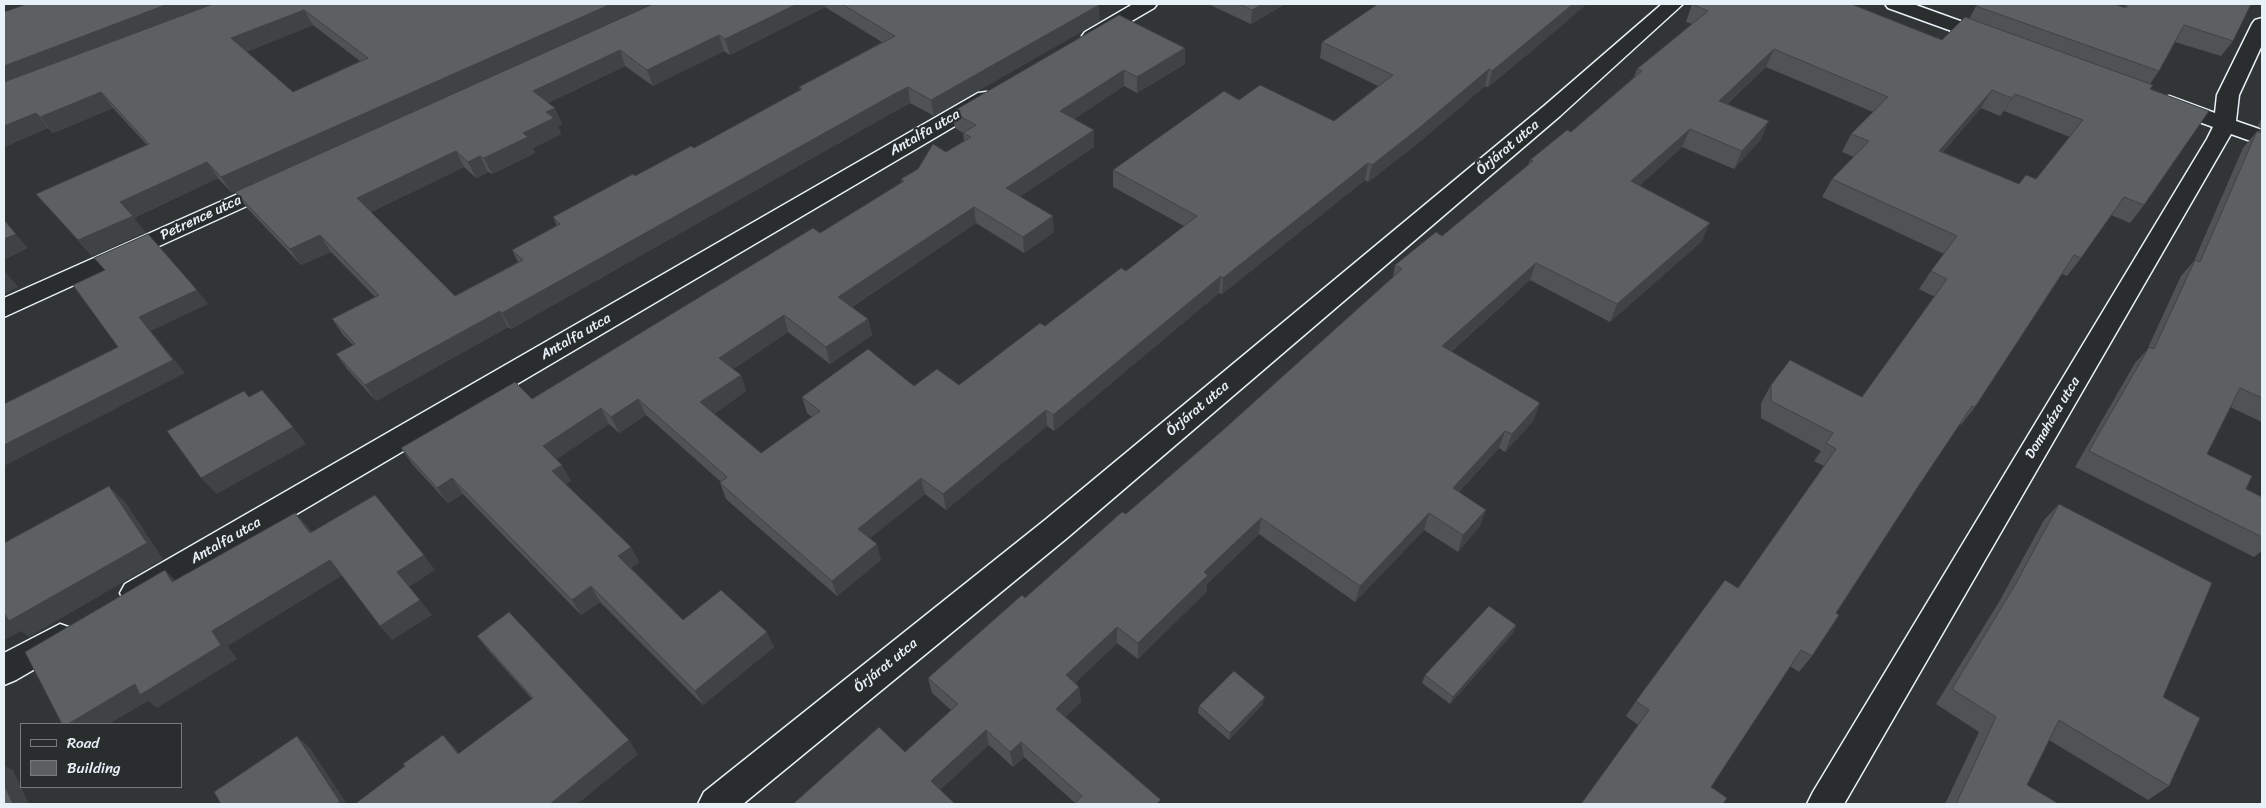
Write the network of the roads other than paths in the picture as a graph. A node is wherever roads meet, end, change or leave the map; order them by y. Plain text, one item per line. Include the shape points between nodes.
1 (1147, 4) edge
2 (1673, 4) edge
3 (1895, 4) edge
4 (2262, 24) edge
5 (2014, 47) edge
6 (1070, 49) edge
7 (1010, 84) edge
8 (2152, 97) edge
9 (2225, 124) junction
10 (2262, 138) edge
11 (292, 177) edge
12 (4, 308) edge
13 (116, 605) edge
14 (81, 625) edge
15 (4, 670) edge
16 (716, 804) edge
17 (1825, 804) edge

1 - 6 street
2 - 16 street, Őrjárat utca via 1064,522
3 - 5 street
4 - 9 street, Domaháza utca via 2228,96
7 - 13 street, Antalfa utca
8 - 9 street
9 - 10 street
9 - 17 street, Domaháza utca
11 - 12 street, Petrence utca
14 - 15 street

